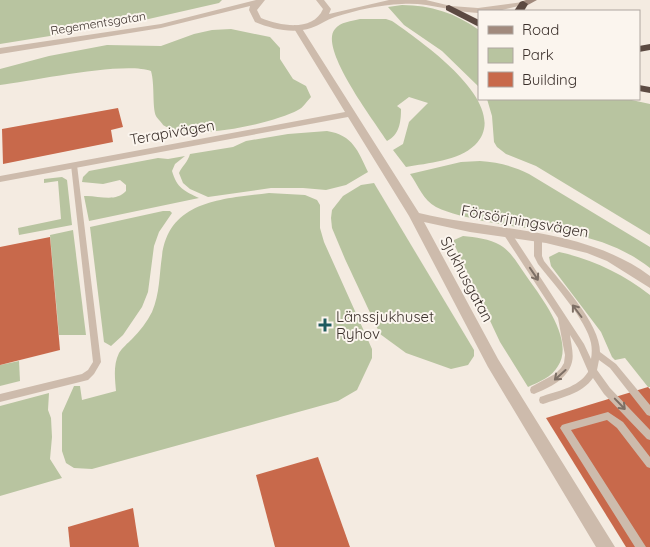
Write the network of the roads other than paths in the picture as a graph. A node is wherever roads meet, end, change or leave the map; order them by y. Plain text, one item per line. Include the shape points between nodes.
1 (261, 0) edge
2 (320, 0) edge
3 (533, 0) edge
4 (521, 7) edge
5 (449, 8) junction
6 (199, 18) junction
7 (322, 19) junction
8 (258, 20) junction
9 (478, 23) edge
10 (297, 28) junction
11 (0, 51) edge
12 (350, 114) junction
13 (74, 165) junction
14 (0, 179) edge
15 (415, 216) junction
16 (507, 234) junction
17 (538, 238) junction
18 (650, 283) edge
19 (561, 314) junction
20 (597, 354) junction
21 (592, 370) junction
22 (534, 390) dead end
23 (0, 398) edge
24 (543, 400) dead end
25 (650, 412) edge
26 (650, 436) edge
27 (650, 464) edge
28 (606, 547) edge
29 (640, 547) edge

1 - 6 street, Regementsgatan
1 - 8 street via 253,10
2 - 7 street via 327,9
3 - 4 main road
4 - 5 street via 492,10
5 - 7 street via 427,2 404,1 361,7
5 - 9 highway
6 - 8 street, Regementsgatan via 236,16
6 - 11 street, Regementsgatan
7 - 10 street
8 - 10 street, Regementsgatan via 274,27
10 - 12 street, Sjukhusgatan
12 - 13 street, Terapivägen
12 - 15 street, Sjukhusgatan
13 - 14 street, Terapivägen
13 - 23 lane via 97,362 85,377
15 - 16 street, Försörjningsvägen
15 - 28 street, Sjukhusgatan via 493,362
16 - 17 street, Försörjningsvägen
16 -> 19 lane
17 - 18 street, Försörjningsvägen via 579,245 603,254 621,262
20 -> 17 lane via 595,339 541,262
19 - 21 lane
19 -> 22 lane via 569,353 566,371 557,380
20 - 21 lane
20 - 25 lane via 613,366
21 - 24 lane via 587,381 576,388
21 -> 26 lane via 607,391
27 - 29 lane via 608,416 565,428

